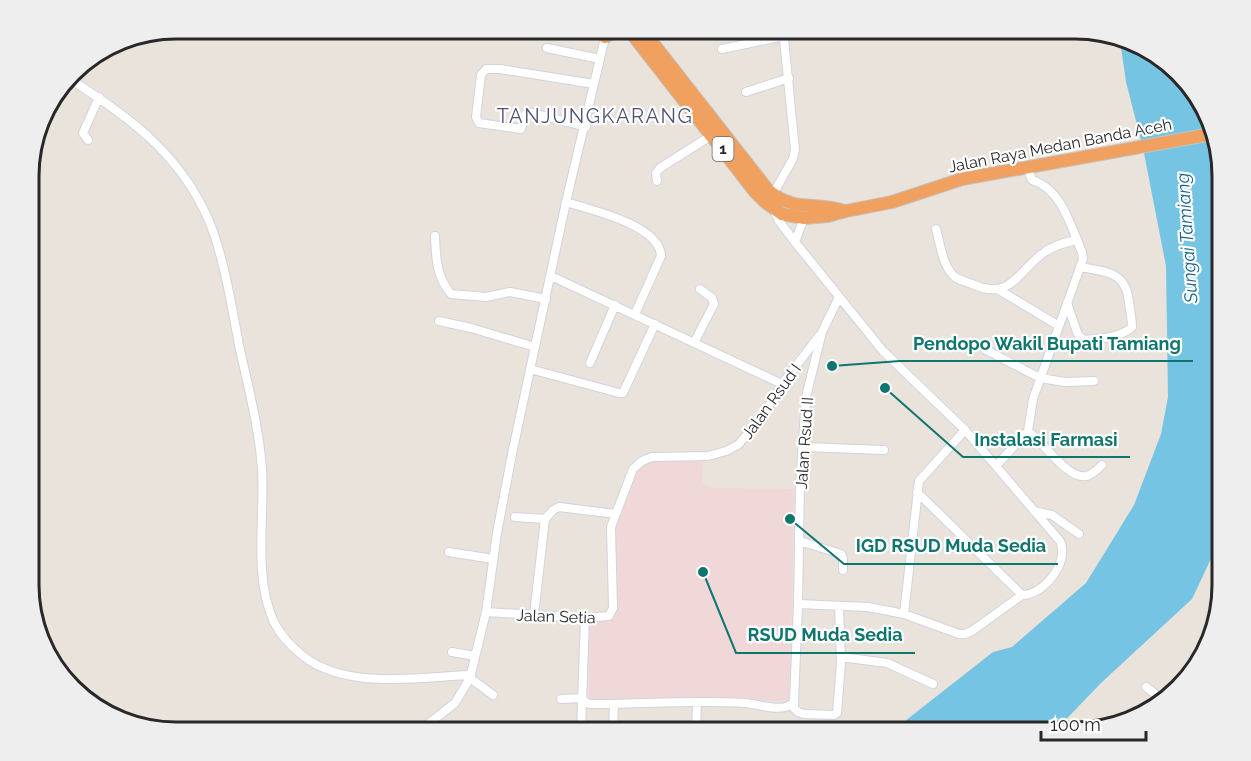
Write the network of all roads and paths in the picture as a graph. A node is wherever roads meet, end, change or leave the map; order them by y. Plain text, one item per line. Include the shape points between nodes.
1 (605, 39) edge
2 (638, 39) edge
3 (649, 39) edge
4 (758, 39) edge
5 (784, 39) edge
6 (547, 48) dead end
7 (722, 49) dead end
8 (600, 58) junction
9 (673, 78) junction
10 (789, 78) junction
11 (76, 83) edge
12 (594, 84) junction
13 (746, 92) dead end
14 (99, 97) junction
15 (586, 127) junction
16 (712, 135) junction
17 (1206, 135) edge
18 (88, 140) dead end
19 (1027, 167) junction
20 (657, 181) dead end
21 (773, 194) junction
22 (566, 202) junction
23 (774, 210) junction
24 (846, 211) junction
25 (804, 218) junction
26 (936, 229) dead end
27 (435, 236) dead end
28 (1076, 240) junction
29 (795, 242) junction
30 (1080, 267) junction
31 (551, 276) junction
32 (700, 289) dead end
33 (999, 290) junction
34 (839, 297) junction
35 (546, 299) junction
36 (1066, 303) junction
37 (615, 305) junction
38 (635, 314) junction
39 (439, 321) dead end
40 (655, 324) junction
41 (1059, 326) junction
42 (822, 332) junction
43 (694, 343) junction
44 (535, 347) junction
45 (986, 350) dead end
46 (590, 363) dead end
47 (530, 369) junction
48 (1040, 378) junction
49 (1094, 381) dead end
50 (782, 384) junction
51 (965, 430) junction
52 (1028, 431) junction
53 (802, 447) junction
54 (884, 450) dead end
55 (708, 456) joint
56 (1102, 465) dead end
57 (996, 466) junction
58 (918, 492) junction
59 (1034, 511) junction
60 (616, 514) junction
61 (515, 517) dead end
62 (545, 519) junction
63 (1079, 534) dead end
64 (800, 541) junction
65 (449, 552) dead end
66 (494, 559) junction
67 (843, 570) dead end
68 (1022, 594) junction
69 (798, 604) junction
70 (839, 606) junction
71 (486, 612) junction
72 (904, 614) junction
73 (534, 615) junction
74 (585, 618) junction
75 (452, 652) dead end
76 (475, 656) junction
77 (841, 657) junction
78 (470, 677) junction
79 (933, 684) dead end
80 (1146, 687) dead end
81 (493, 695) dead end
82 (1157, 695) edge
83 (582, 698) junction
84 (561, 699) dead end
85 (794, 702) junction
86 (697, 703) junction
87 (614, 704) junction
88 (432, 722) edge
89 (582, 722) edge
90 (613, 722) edge
91 (696, 722) edge

1 - 8 street
2 - 9 highway, Jalan Raya Medan Banda Aceh / 1
3 - 9 highway, Jalan Raya Medan Banda Aceh / 1
4 - 7 street
5 - 10 street
6 - 8 street
8 - 12 street
9 - 16 highway, Jalan Raya Medan Banda Aceh / 1
9 - 21 highway, Jalan Raya Medan Banda Aceh / 1
10 - 13 street
10 - 21 street via 794,155
11 - 14 street
12 - 15 street
12 - 15 street via 490,68 481,75 476,117 479,123 521,129 529,112
14 - 18 street via 82,133
14 - 78 street via 164,151 201,206 214,234 259,434 263,580 266,600 280,633 305,657 346,676
15 - 22 street
16 - 20 street via 660,168
16 - 23 highway, Jalan Raya Medan Banda Aceh / 1 via 755,192
17 - 19 highway, Jalan Raya Medan Banda Aceh / 1
19 - 24 highway, Jalan Raya Medan Banda Aceh / 1 via 962,178 892,202
19 - 28 street via 1032,180 1047,186 1061,205
21 - 24 highway, Jalan Raya Medan Banda Aceh / 1 via 794,205
22 - 31 street
22 - 38 street via 625,222 659,246 661,256
23 - 25 highway, Jalan Raya Medan Banda Aceh / 1
23 - 29 street
24 - 25 highway, Jalan Raya Medan Banda Aceh / 1
25 - 29 street
26 - 33 street via 952,274 983,290
27 - 35 street via 438,274 451,294 486,297 510,292
28 - 30 street via 1082,252
28 - 33 street via 1040,255 1014,282
29 - 34 street
30 - 36 street
30 - 36 street via 1108,272 1124,283 1132,327 1107,337 1084,340 1078,335
31 - 35 street
31 - 37 street
32 - 43 street via 714,304
33 - 41 street
34 - 42 street, Jalan Rsud II
34 - 51 street via 883,351
35 - 44 street
36 - 41 street
37 - 38 street
37 - 46 street
38 - 40 street
39 - 44 street
40 - 43 street
40 - 47 street via 622,393
41 - 48 street
42 - 50 street, Jalan Rsud I
42 - 53 street, Jalan Rsud II via 808,386
43 - 50 street
44 - 47 street
45 - 48 street
47 - 66 street
48 - 49 street
48 - 52 street
50 - 55 street, Jalan Rsud I via 744,439 726,451
51 - 57 street
51 - 58 street via 920,478
52 - 56 street via 1073,474 1086,476
52 - 57 street
53 - 54 street
53 - 64 street, Jalan Rsud II
55 - 60 street, Jalan Setia via 656,456 642,461 628,479
57 - 59 street
58 - 68 street
58 - 72 street
59 - 63 street via 1052,515
59 - 68 street via 1060,541 1063,553 1048,582
60 - 62 street via 559,507
60 - 74 street, Jalan Setia via 611,527 612,614 607,618
61 - 62 street
62 - 73 street
64 - 67 street via 841,554
64 - 69 street, Jalan Rsud II
65 - 66 street
66 - 71 street
68 - 72 street via 965,634
69 - 70 street
69 - 85 street, Jalan Rsud II
70 - 72 street
70 - 77 street
71 - 73 street, Jalan Setia
71 - 76 street
73 - 74 street, Jalan Setia
74 - 83 street
75 - 76 street
76 - 78 street
77 - 79 street via 887,663
77 - 85 street via 836,714 800,713
78 - 81 street
78 - 88 street via 455,703
80 - 82 street
83 - 84 street
83 - 87 street via 590,704
83 - 89 street
85 - 86 street via 782,708
86 - 87 street
86 - 91 street
87 - 90 street

